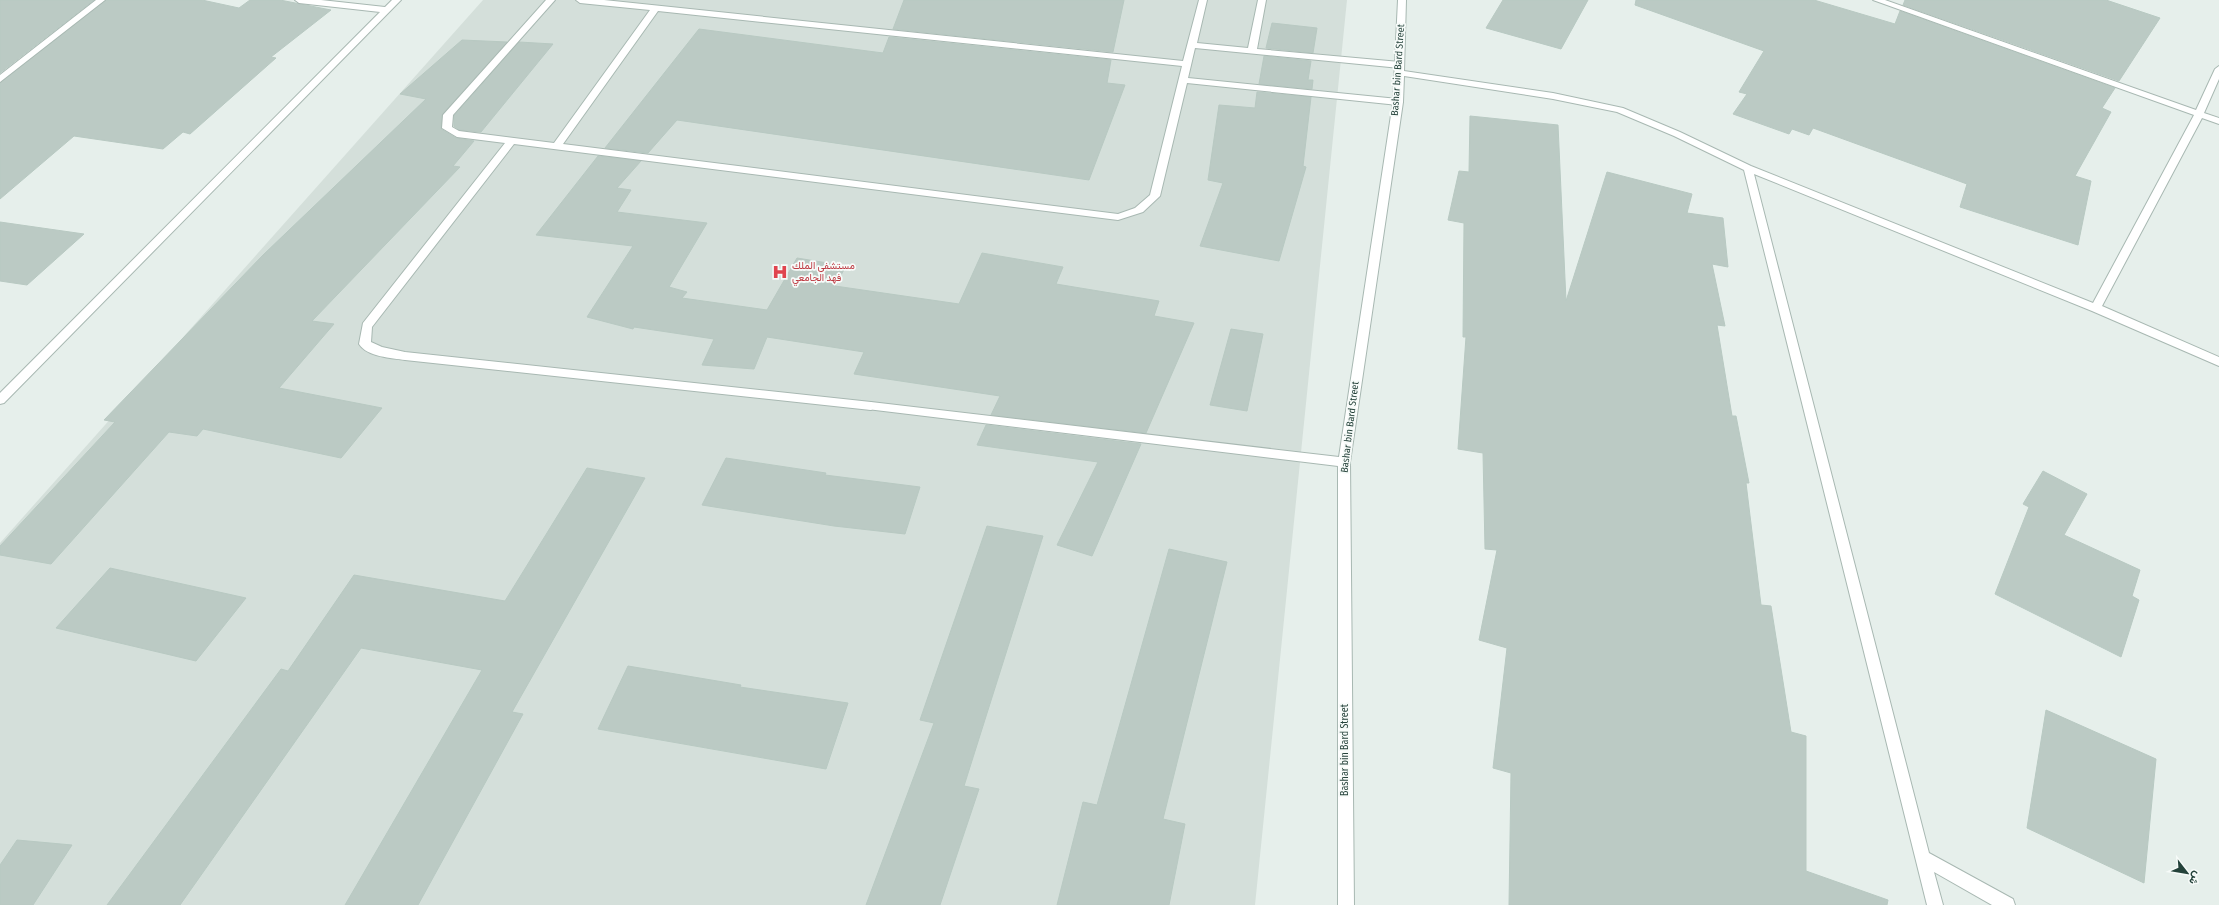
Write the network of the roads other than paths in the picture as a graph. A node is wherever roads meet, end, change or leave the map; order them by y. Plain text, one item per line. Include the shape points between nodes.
1 (101, 0) edge
2 (299, 0) edge
3 (397, 0) edge
4 (551, 0) edge
5 (580, 0) edge
6 (1203, 0) edge
7 (1262, 0) edge
8 (1402, 0) edge
9 (1877, 0) edge
10 (656, 8) junction
11 (386, 10) junction
12 (1192, 45) junction
13 (1252, 50) junction
14 (1187, 64) junction
15 (1399, 69) junction
16 (2219, 69) edge
17 (0, 79) edge
18 (1183, 80) junction
19 (1398, 102) junction
20 (2199, 114) junction
21 (2219, 120) edge
22 (511, 141) junction
23 (556, 147) junction
24 (1748, 168) junction
25 (2096, 308) junction
26 (2219, 362) edge
27 (0, 400) edge
28 (1344, 462) junction
29 (1924, 858) junction
30 (1346, 905) edge
31 (1935, 905) edge
32 (2007, 905) edge

1 - 17 street
2 - 11 street
3 - 11 street
4 - 22 street via 448,115 447,128 457,134
5 - 10 street
6 - 12 street
7 - 13 street
8 - 15 street, Bashar bin Bard Street
9 - 20 street
10 - 14 street
10 - 23 street
11 - 27 street
12 - 13 street
12 - 14 street
13 - 15 street
14 - 18 street
15 - 19 street, Bashar bin Bard Street
15 - 24 street via 1620,110
16 - 20 street
18 - 19 street
18 - 23 street via 1155,196 1139,210 1118,216
19 - 28 street, Bashar bin Bard Street
20 - 21 street
20 - 25 street
22 - 23 street
22 - 28 street via 367,326 365,344 379,351 405,356 871,406
24 - 25 street
24 - 29 street
25 - 26 street
28 - 30 street, Bashar bin Bard Street
29 - 31 street
29 - 32 street

